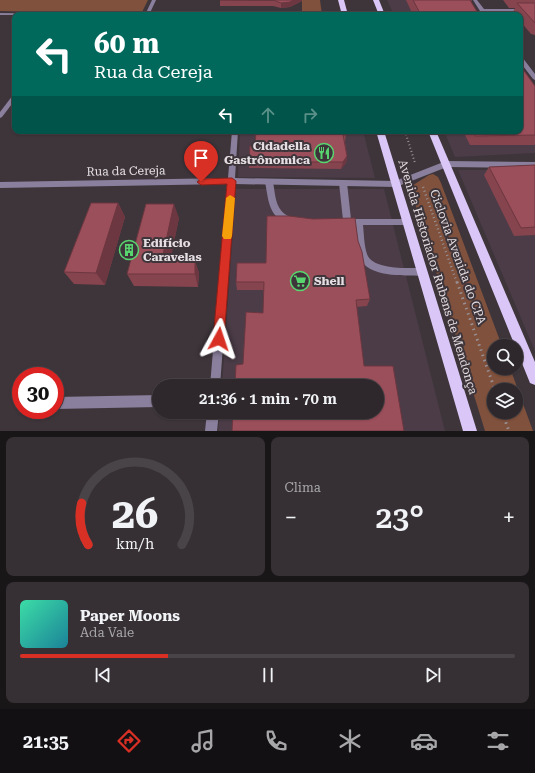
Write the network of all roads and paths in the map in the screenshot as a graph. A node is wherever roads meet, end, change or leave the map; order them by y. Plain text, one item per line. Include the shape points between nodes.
1 (154, 0) edge
2 (341, 0) edge
3 (376, 0) edge
4 (475, 0) edge
5 (482, 10) joint
6 (535, 10) edge
7 (148, 12) edge
8 (345, 12) edge
9 (381, 12) edge
10 (0, 14) edge
11 (12, 14) edge
12 (523, 62) edge
13 (535, 78) edge
14 (12, 100) edge
15 (0, 116) edge
16 (234, 134) edge
17 (381, 134) edge
18 (405, 134) edge
19 (433, 134) edge
20 (446, 164) junction
21 (535, 165) edge
22 (418, 175) junction
23 (232, 181) junction
24 (269, 182) junction
25 (344, 183) junction
26 (396, 184) junction
27 (0, 185) edge
28 (295, 222) edge
29 (358, 222) junction
30 (408, 222) junction
31 (422, 272) junction
32 (535, 378) edge
33 (216, 379) edge
34 (492, 383) edge
35 (152, 401) edge
36 (64, 403) edge
37 (212, 419) edge
38 (505, 419) edge
39 (211, 431) edge
40 (470, 431) edge
41 (509, 431) edge

1 - 7 street
2 - 8 main road
3 - 9 main road
4 - 5 street
5 - 6 street
10 - 11 street
12 - 13 street
14 - 15 street
16 - 23 street
17 - 26 main road, Avenida Historiador Rubens de Mendonça
18 - 22 path, Ciclovia Avenida do CPA
19 - 20 main road
20 - 21 street
20 - 22 street
20 - 32 main road
22 - 26 street
22 - 34 path, Ciclovia Avenida do CPA
23 - 24 street, Rua da Cereja
23 - 27 street, Rua da Cereja
23 - 33 street
24 - 25 street, Rua da Cereja
24 - 28 street via 275,212 282,218
25 - 26 street, Rua da Cereja
25 - 29 street via 343,222
26 - 30 main road, Avenida Historiador Rubens de Mendonça
29 - 30 street
29 - 31 street via 363,257 369,265 381,269
30 - 31 main road, Avenida Historiador Rubens de Mendonça
31 - 40 main road, Avenida Historiador Rubens de Mendonça
35 - 36 street
37 - 39 street
38 - 41 path

